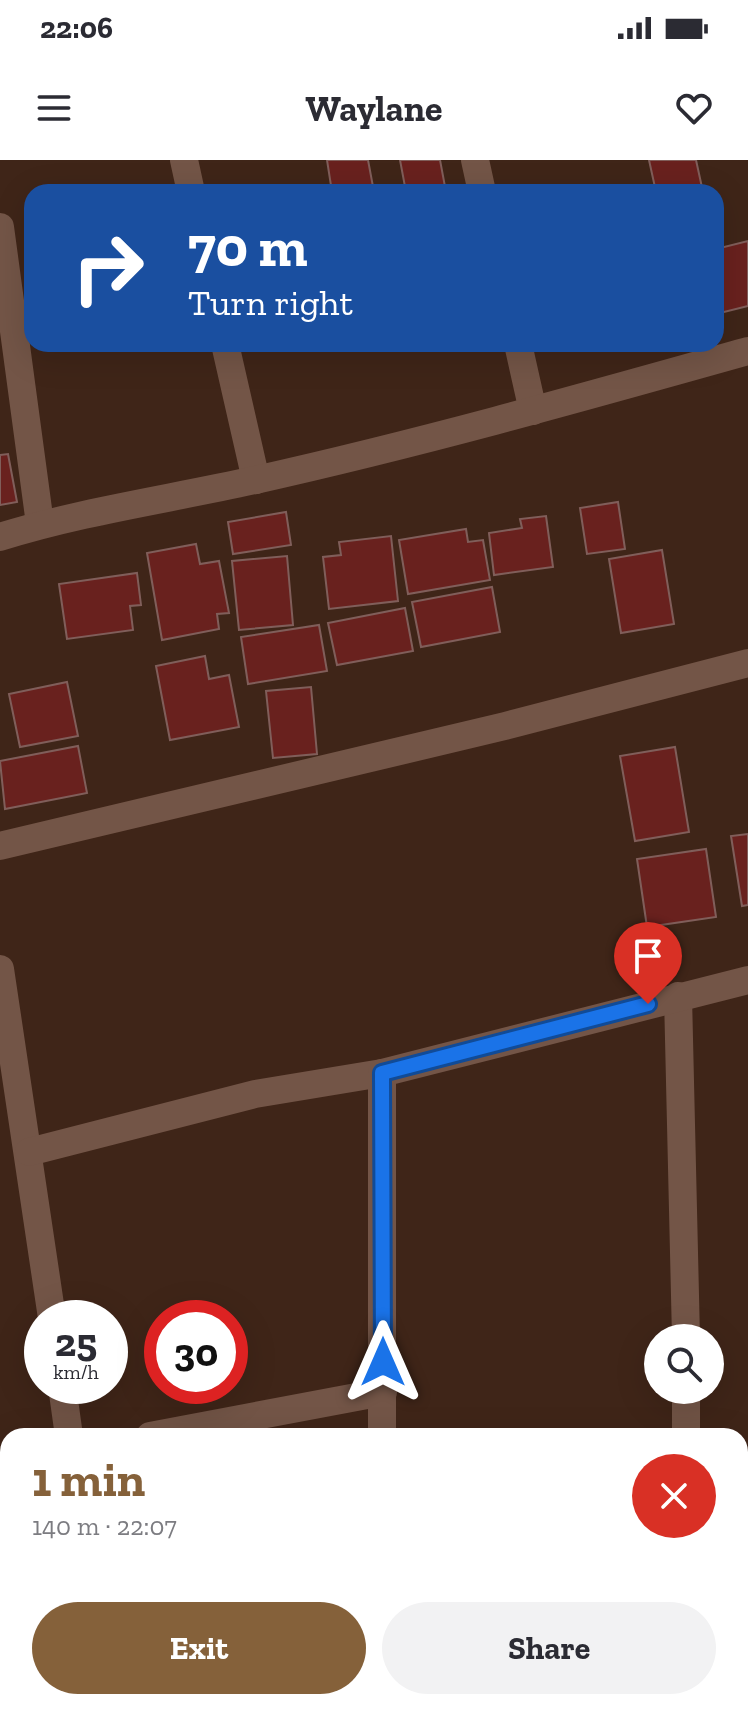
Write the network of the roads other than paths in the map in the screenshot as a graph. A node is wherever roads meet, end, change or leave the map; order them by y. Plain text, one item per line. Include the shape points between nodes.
1 (184, 160) edge
2 (475, 160) edge
3 (189, 184) edge
4 (480, 184) edge
5 (0, 227) edge
6 (748, 351) edge
7 (227, 352) edge
8 (520, 352) edge
9 (533, 411) junction
10 (256, 480) junction
11 (40, 524) junction
12 (0, 537) edge
13 (748, 663) edge
14 (0, 846) edge
15 (0, 969) edge
16 (748, 980) edge
17 (678, 996) junction
18 (382, 1073) junction
19 (29, 1152) junction
20 (50, 1300) edge
21 (686, 1324) edge
22 (383, 1392) junction
23 (65, 1404) edge
24 (686, 1404) edge
25 (68, 1428) edge
26 (192, 1428) edge
27 (382, 1428) edge
28 (686, 1428) edge

1 - 3 street
2 - 4 street
5 - 11 street
6 - 9 street
7 - 10 street
8 - 9 street
9 - 10 street
10 - 11 street
11 - 12 street
13 - 14 street
15 - 19 street
16 - 17 street
17 - 18 street
17 - 21 street
18 - 19 street via 255,1094
18 - 22 street
19 - 20 street
22 - 26 street
22 - 27 street
23 - 25 street
24 - 28 street

